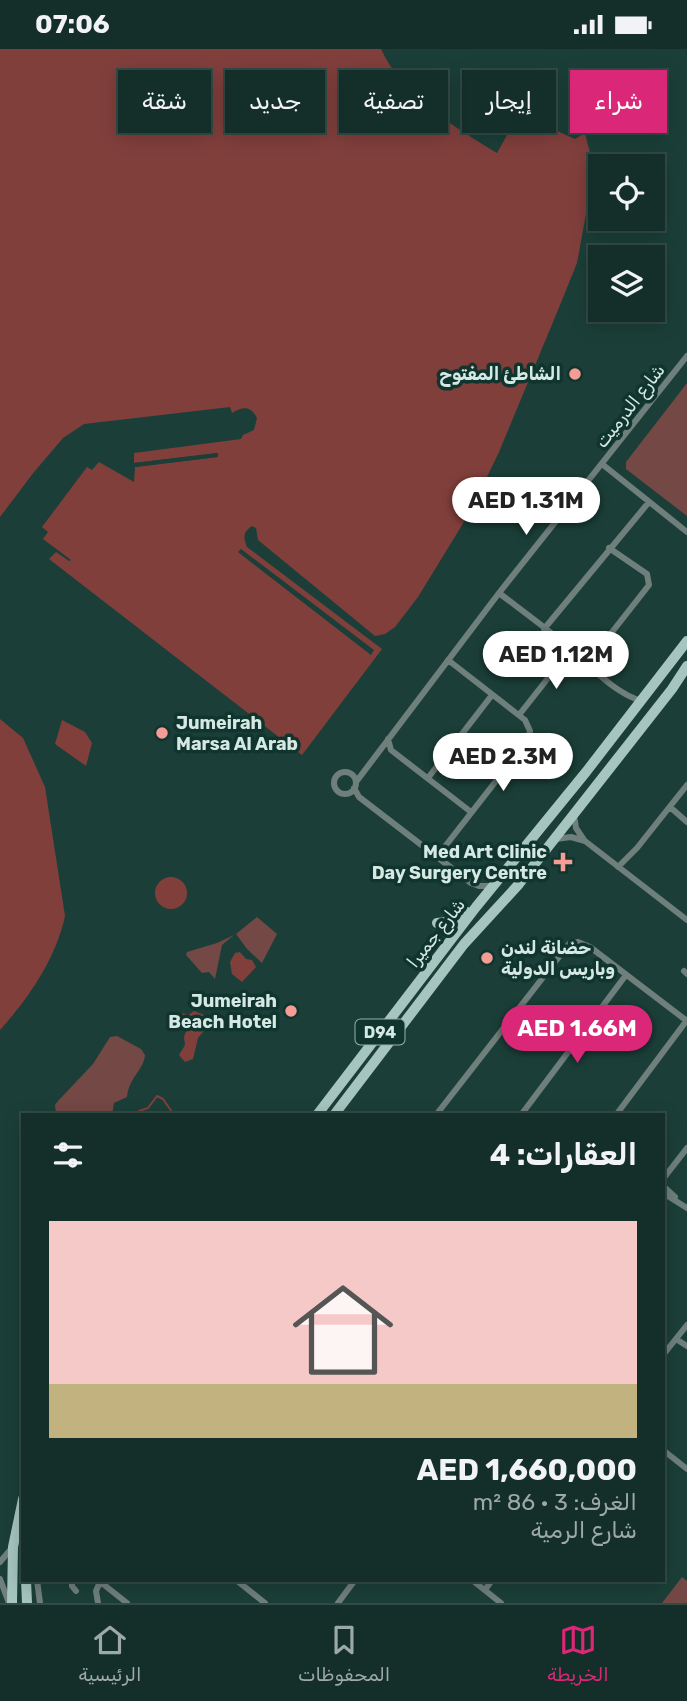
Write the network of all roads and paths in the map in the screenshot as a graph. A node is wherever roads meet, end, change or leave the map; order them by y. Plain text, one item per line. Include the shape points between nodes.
1 (687, 356) edge
2 (602, 464) junction
3 (649, 502) junction
4 (687, 532) edge
5 (609, 548) junction
6 (499, 593) junction
7 (544, 629) junction
8 (687, 641) edge
9 (571, 649) junction
10 (448, 660) junction
11 (587, 664) junction
12 (687, 666) edge
13 (492, 695) junction
14 (642, 701) junction
15 (519, 715) junction
16 (388, 737) junction
17 (391, 750) junction
18 (379, 751) junction
19 (351, 774) junction
20 (428, 778) junction
21 (355, 785) junction
22 (687, 785) edge
23 (669, 809) junction
24 (471, 812) junction
25 (573, 813) junction
26 (687, 822) edge
27 (553, 840) junction
28 (585, 841) junction
29 (443, 849) junction
30 (431, 853) junction
31 (441, 860) junction
32 (620, 869) junction
33 (493, 886) junction
34 (485, 896) junction
35 (687, 920) edge
36 (437, 923) dead end
37 (473, 933) junction
38 (454, 936) junction
39 (441, 973) junction
40 (629, 977) junction
41 (687, 1021) edge
42 (687, 1026) edge
43 (384, 1027) junction
44 (373, 1029) dead end
45 (676, 1037) junction
46 (319, 1113) edge
47 (336, 1113) edge
48 (438, 1113) edge
49 (524, 1113) edge
50 (618, 1113) edge
51 (687, 1148) edge
52 (665, 1176) edge
53 (665, 1188) edge
54 (665, 1193) edge
55 (684, 1205) edge
56 (687, 1325) edge
57 (678, 1337) junction
58 (687, 1343) edge
59 (665, 1353) edge
60 (665, 1452) edge
61 (687, 1469) edge
62 (21, 1509) edge
63 (13, 1547) junction
64 (0, 1562) edge
65 (0, 1579) edge
66 (26, 1582) edge
67 (37, 1582) edge
68 (72, 1582) edge
69 (99, 1582) edge
70 (100, 1582) edge
71 (239, 1582) edge
72 (354, 1582) edge
73 (474, 1582) edge
74 (488, 1582) edge
75 (483, 1589) junction
76 (76, 1591) dead end
77 (11, 1603) edge
78 (27, 1603) edge
79 (40, 1603) edge
80 (98, 1603) edge
81 (127, 1603) edge
82 (265, 1603) edge
83 (338, 1603) edge
84 (501, 1603) edge

1 - 2 street, شارع الدرميت
2 - 3 street
2 - 6 street, شارع الدرميت
3 - 4 street
3 - 5 street
5 - 7 street
5 - 11 street via 647,574 650,583
6 - 7 street
6 - 10 street, شارع الدرميت
7 - 9 street
8 - 14 main road, شارع جميرا / D94
9 - 11 street
9 - 15 street
10 - 13 street
10 - 16 street, شارع الدرميت
11 - 14 street
12 - 25 main road, شارع جميرا / D94
13 - 15 street
13 - 20 street
14 - 33 main road, شارع جميرا / D94
15 - 24 street via 529,725 529,737
16 - 17 street
16 - 18 street, شارع الدرميت
16 - 19 street, شارع الدرميت via 362,768
17 - 18 street
17 - 20 street
18 - 21 street, شارع الدرميت
19 - 21 street, شارع الدرميت
19 - 21 street, شارع الدرميت via 340,773 335,785 343,793
20 - 24 street
21 - 30 street, شارع الدرميت via 359,797
22 - 23 street
23 - 26 street
23 - 32 street
24 - 29 street
25 - 27 main road, شارع جميرا / D94
25 - 28 street
27 - 28 street via 571,837
27 - 37 main road, شارع جميرا / D94
28 - 32 street
29 - 30 street
29 - 31 street
30 - 31 street, شارع الدرميت
31 - 33 street, شارع الدرميت via 473,884
32 - 35 street
33 - 34 main road, شارع جميرا / D94
34 - 36 main road via 458,920
34 - 37 main road via 483,908 470,925
34 - 38 main road, شارع جميرا / D94
37 - 39 main road, شارع جميرا / D94
38 - 39 main road via 457,944
38 - 43 main road, شارع جميرا / D94
39 - 47 main road, شارع جميرا / D94
40 - 41 street
40 - 48 street via 587,945 566,946
40 - 49 street
41 - 45 street
42 - 45 street
43 - 44 main road
43 - 46 main road, شارع جميرا / D94
45 - 50 street
51 - 52 street
53 - 55 street
54 - 55 street
56 - 57 street
57 - 58 street
57 - 59 street
60 - 61 street
62 - 63 main road
63 - 64 street
63 - 77 main road
65 - 77 street
66 - 78 main road
67 - 79 street
68 - 76 street
69 - 80 street
70 - 81 street
71 - 82 street
72 - 83 street
73 - 75 street
74 - 75 street
75 - 84 street

